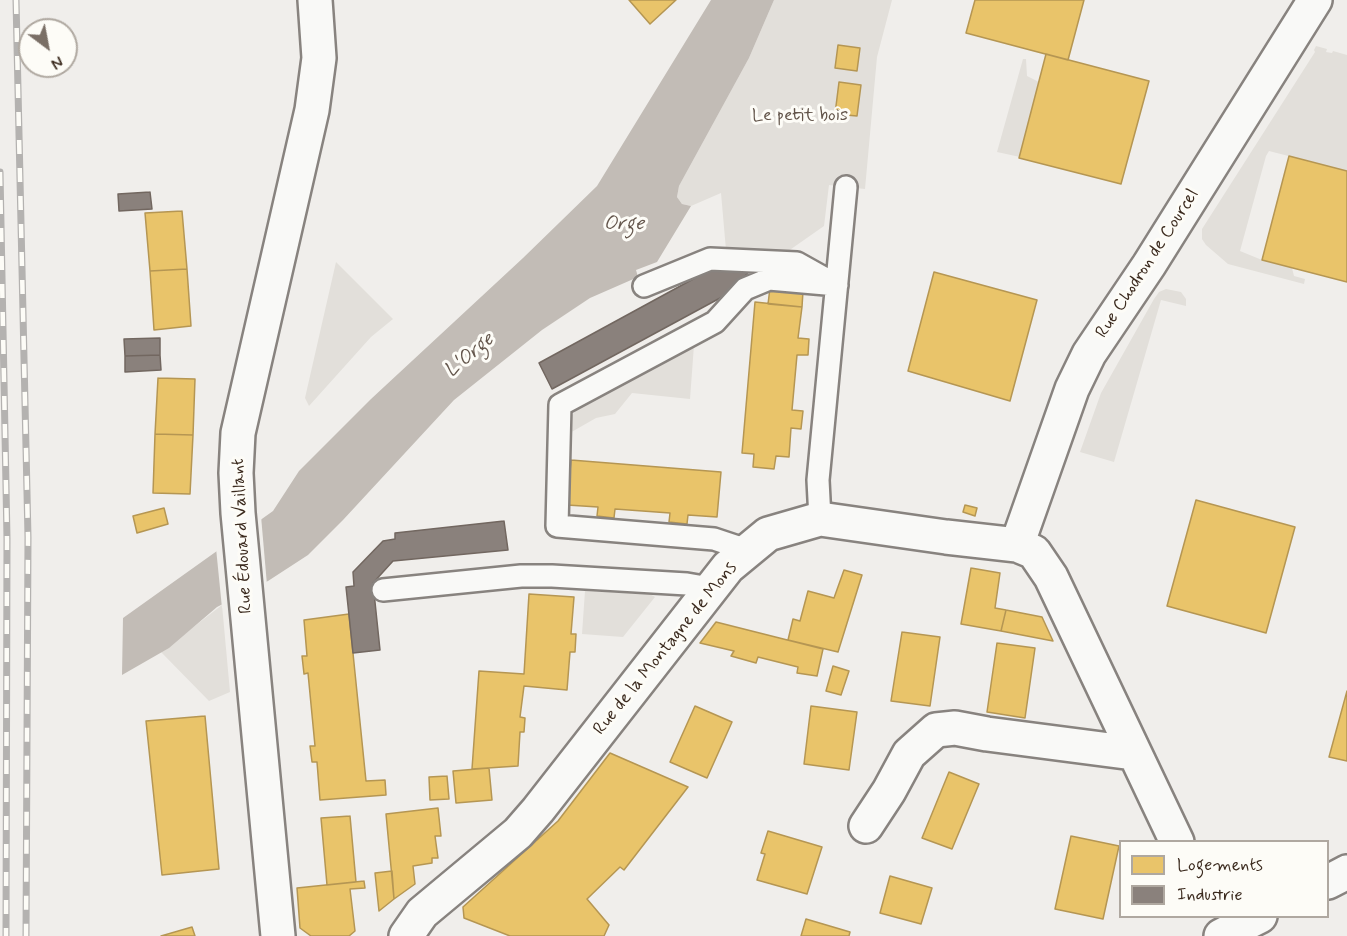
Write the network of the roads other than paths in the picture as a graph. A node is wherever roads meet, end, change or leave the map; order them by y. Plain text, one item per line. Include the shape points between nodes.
1 (315, 0) edge
2 (1315, 0) edge
3 (846, 187) dead end
4 (837, 285) junction
5 (644, 286) dead end
6 (820, 519) junction
7 (1017, 545) junction
8 (747, 550) junction
9 (710, 588) junction
10 (383, 590) dead end
11 (1133, 753) junction
12 (866, 826) dead end
13 (1176, 840) edge
14 (1347, 872) edge
15 (1329, 881) edge
16 (1255, 918) edge
17 (1220, 931) edge
18 (278, 936) edge
19 (406, 936) edge

1 - 18 street, Rue Édouard Vaillant via 319,58 312,110 238,433 236,473
2 - 7 street, Rue Chodron de Courcel via 1089,354 1072,388
3 - 4 lane
4 - 5 lane via 798,263 710,259
4 - 6 lane via 818,480
4 - 8 lane via 769,279 745,289 715,322 560,405 558,526 714,539
6 - 7 street, Rue de la Montagne de Mons
6 - 8 street, Rue de la Montagne de Mons via 768,534
7 - 11 street, Rue de la Montagne de Mons via 1034,552 1047,571
8 - 9 street, Rue de la Montagne de Mons
9 - 10 lane via 521,576
9 - 19 street, Rue de la Montagne de Mons via 518,833 422,913
11 - 12 street via 955,728 936,730 909,754
11 - 13 street, Rue de la Montagne de Mons
14 - 15 street
16 - 17 street

